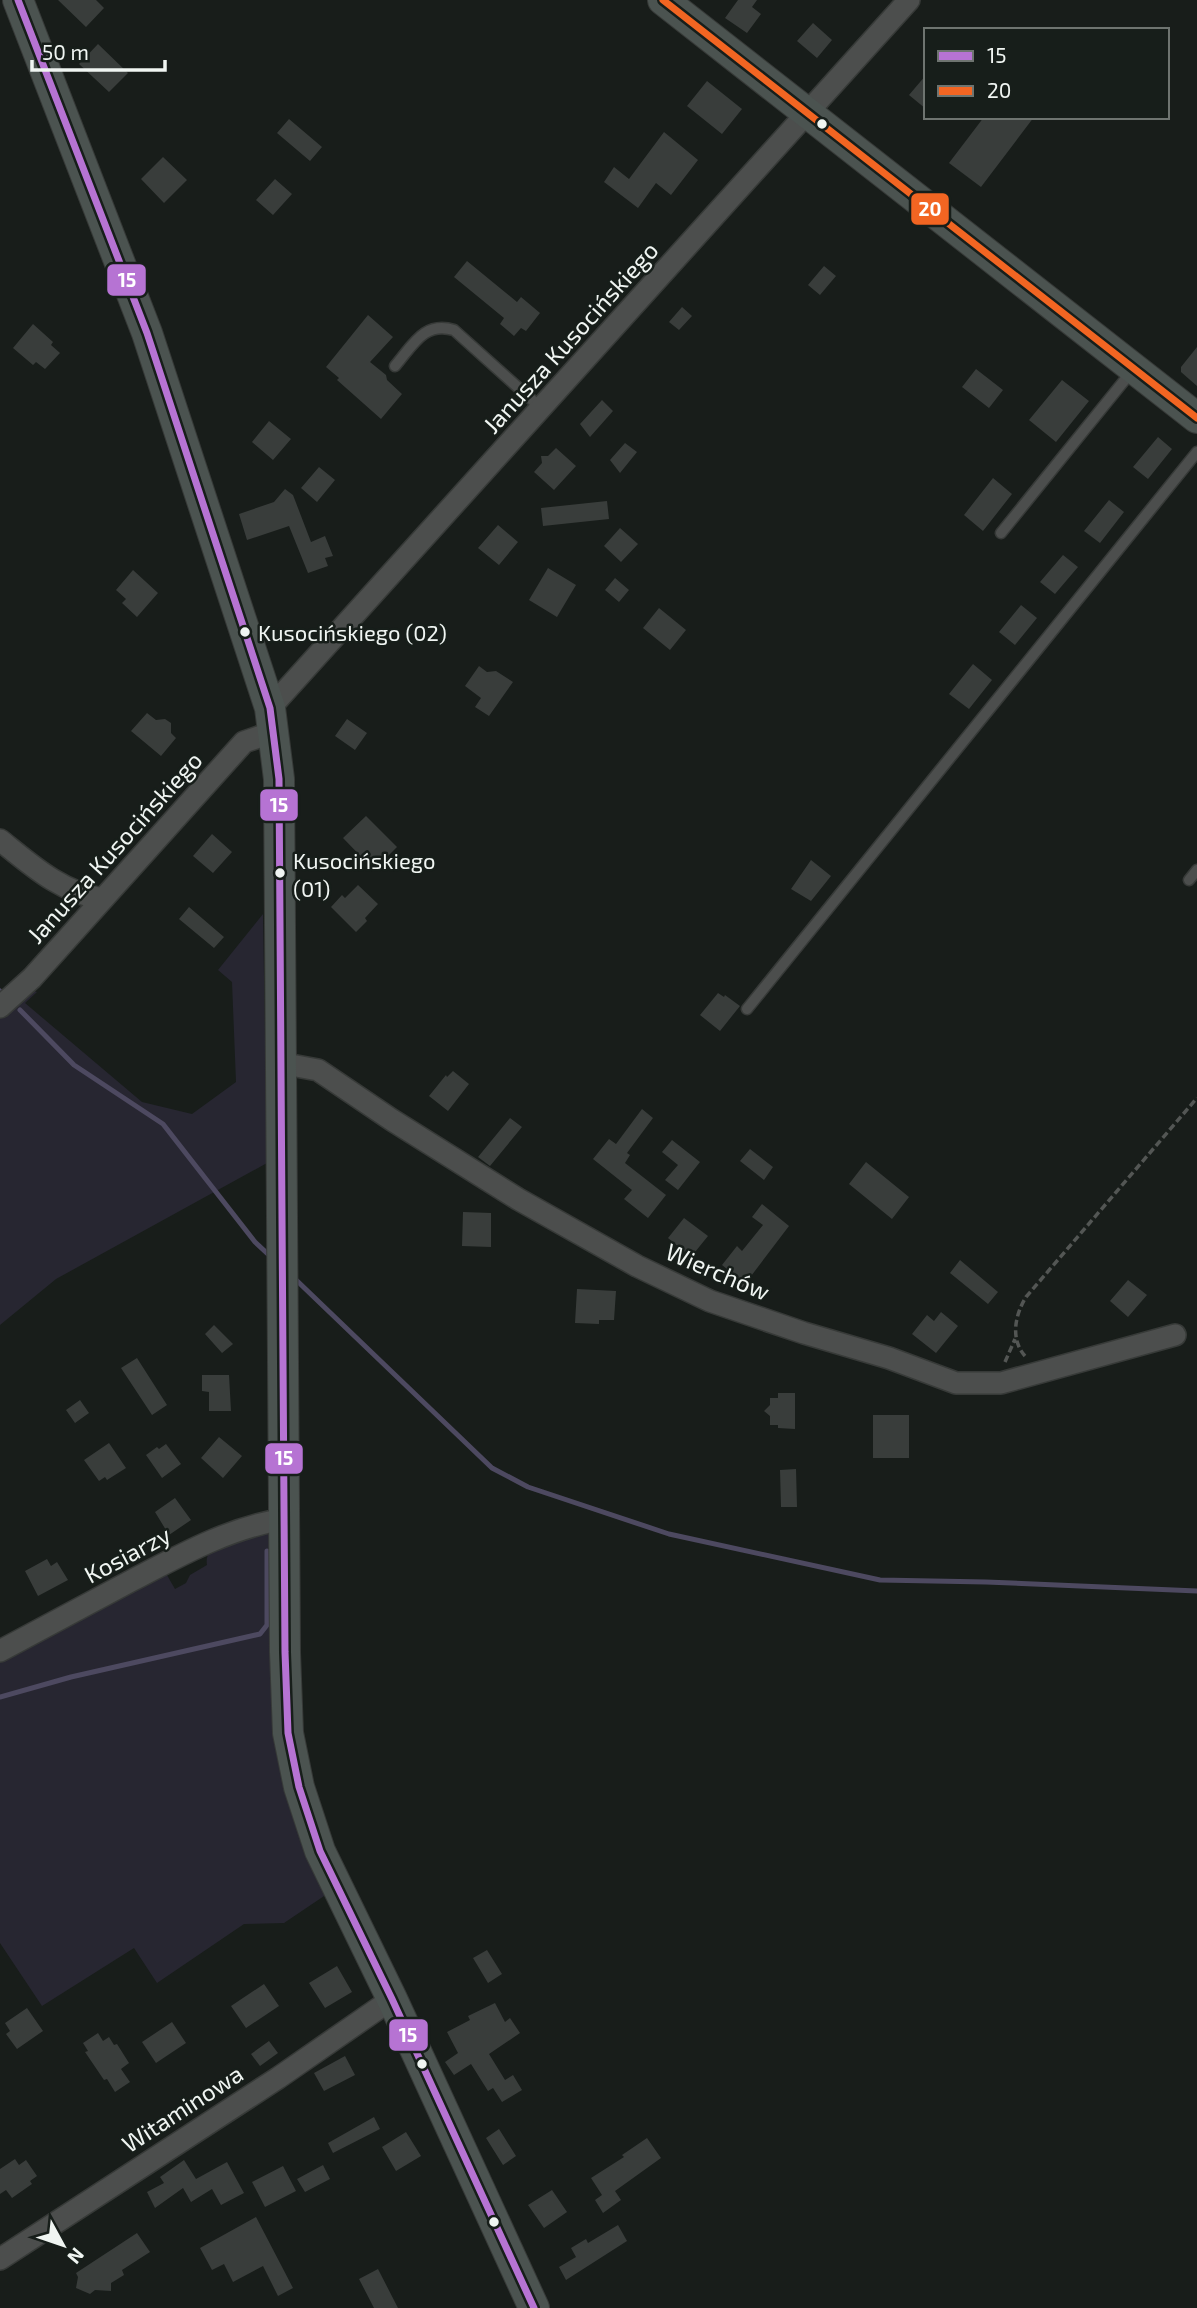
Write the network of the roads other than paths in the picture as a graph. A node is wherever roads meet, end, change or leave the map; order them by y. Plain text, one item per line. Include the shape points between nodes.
1 (18, 0) edge
2 (663, 0) edge
3 (909, 0) edge
4 (807, 114) junction
5 (395, 366) dead end
6 (1133, 369) junction
7 (541, 408) junction
8 (1197, 418) edge
9 (1197, 452) edge
10 (1001, 533) dead end
11 (272, 720) junction
12 (0, 840) edge
13 (1197, 870) edge
14 (1188, 880) dead end
15 (103, 899) junction
16 (0, 1007) edge
17 (747, 1009) dead end
18 (280, 1063) junction
19 (1175, 1335) dead end
20 (284, 1518) junction
21 (0, 1651) edge
22 (391, 1999) junction
23 (0, 2259) edge
24 (534, 2308) edge

1 - 11 street via 147,333
2 - 4 street
3 - 4 street, Janusza Kusocińskiego
4 - 6 street
4 - 7 street, Janusza Kusocińskiego
5 - 7 lane via 426,330 441,326 454,330
6 - 8 street
6 - 10 lane
7 - 11 street, Janusza Kusocińskiego
9 - 17 lane
11 - 15 street, Janusza Kusocińskiego via 244,742
11 - 18 street via 279,779
12 - 15 street via 50,879
13 - 14 lane
15 - 16 street, Janusza Kusocińskiego
18 - 19 street, Wierchów via 318,1070 518,1199 710,1301 956,1383 1001,1383
18 - 20 street
20 - 21 street, Kosiarzy via 230,1532 186,1552
20 - 22 street via 288,1733 299,1787 320,1851
22 - 23 street, Witaminowa
22 - 24 street

